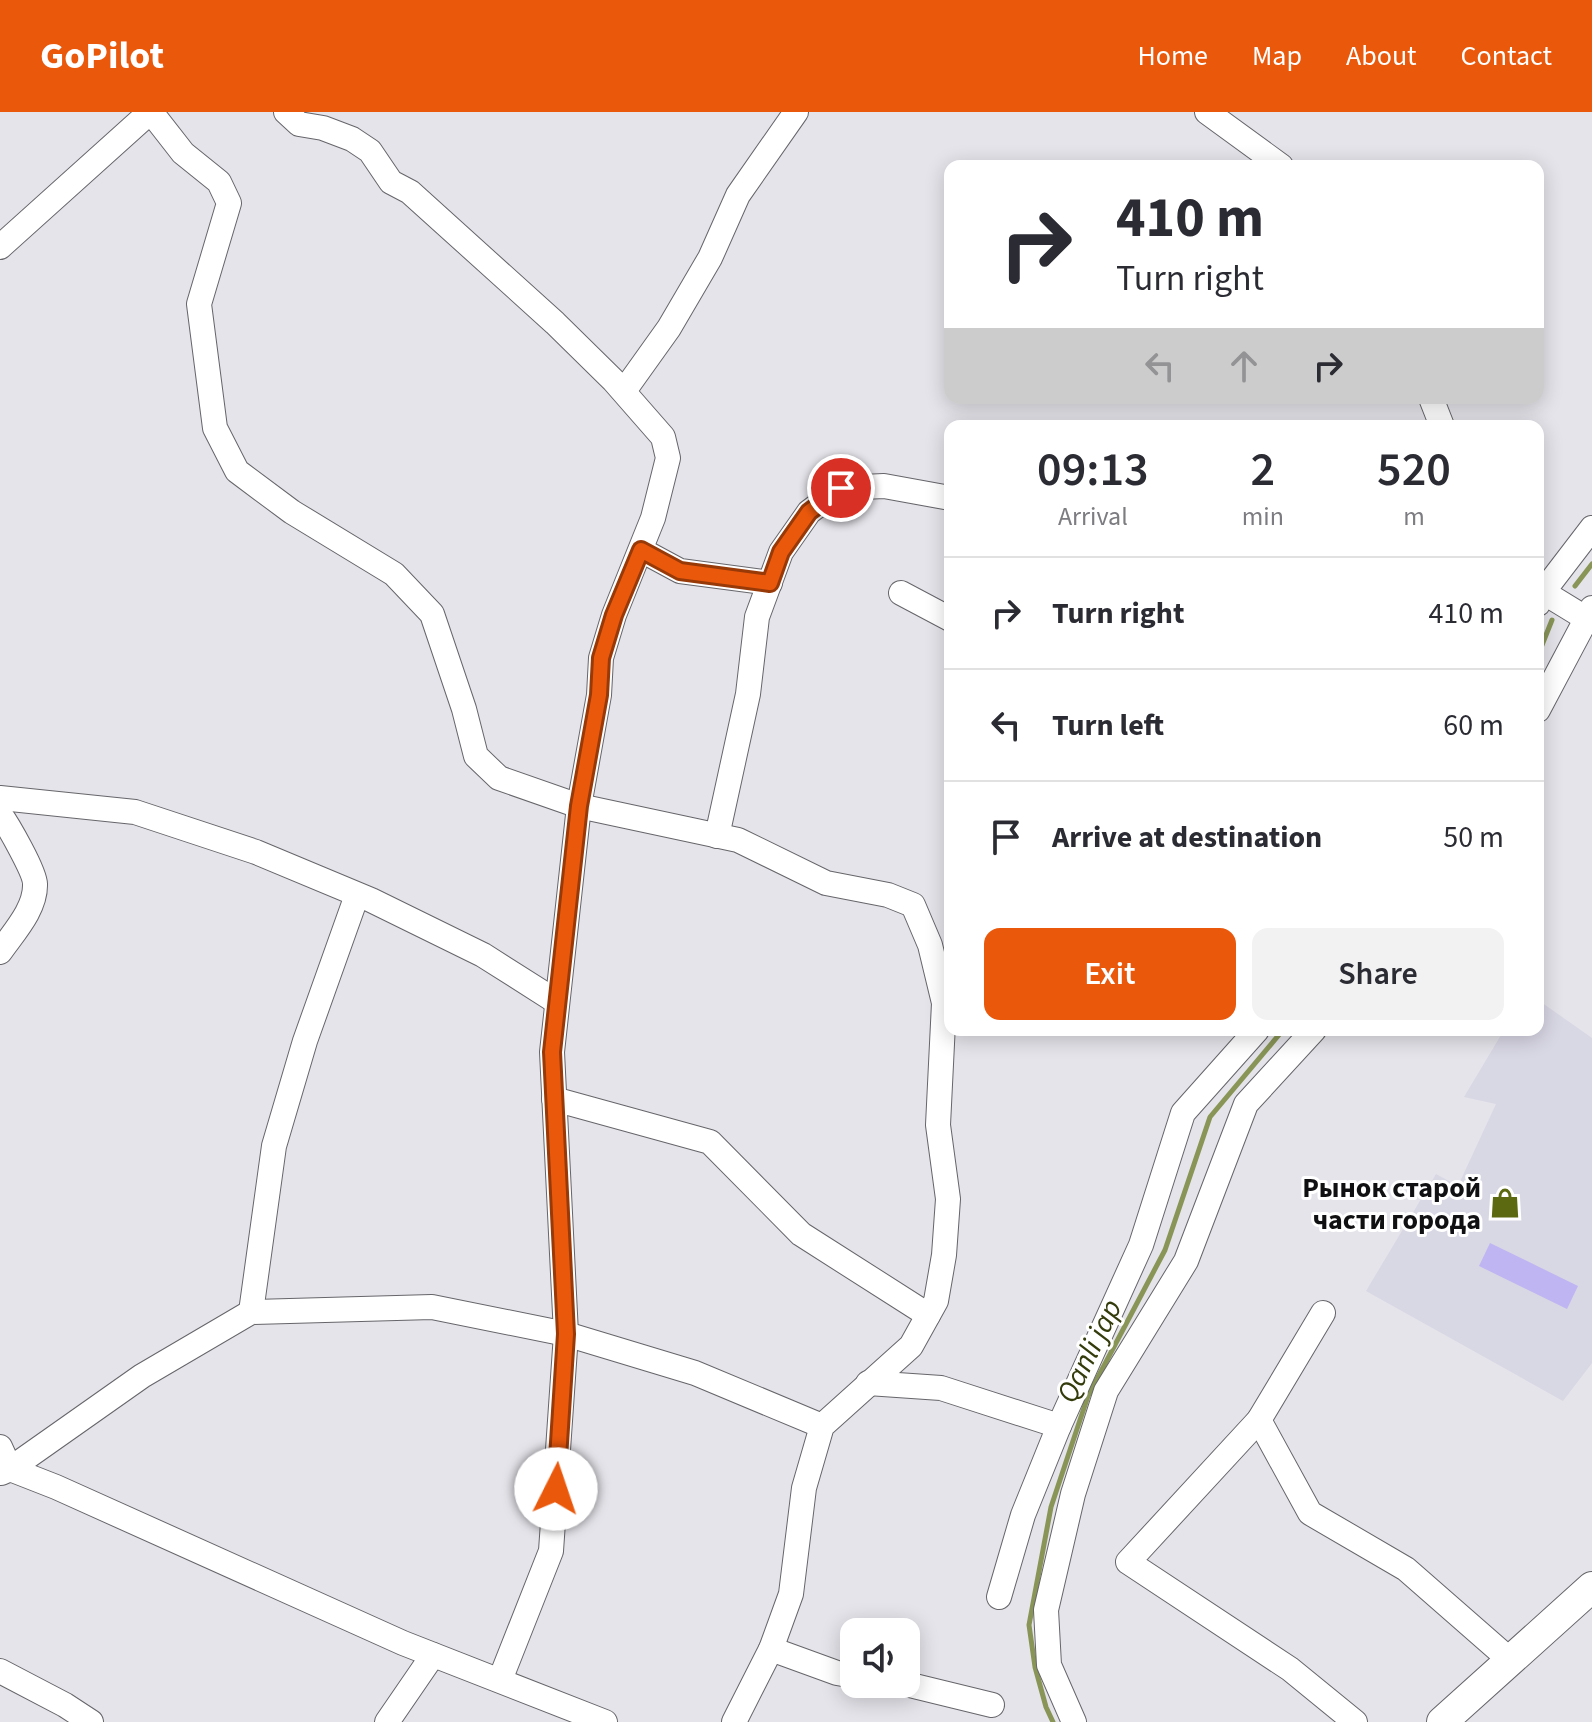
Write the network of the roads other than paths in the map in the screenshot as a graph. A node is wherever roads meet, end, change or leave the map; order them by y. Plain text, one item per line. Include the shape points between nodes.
1 (150, 112) edge
2 (286, 112) edge
3 (796, 112) edge
4 (1207, 112) edge
5 (1273, 160) edge
6 (6, 242) edge
7 (0, 265) edge
8 (624, 391) junction
9 (944, 497) edge
10 (1592, 528) edge
11 (641, 550) junction
12 (770, 583) junction
13 (1544, 590) edge
14 (901, 593) dead end
15 (1544, 597) edge
16 (944, 616) edge
17 (1590, 616) edge
18 (1544, 699) edge
19 (0, 798) edge
20 (579, 806) junction
21 (0, 814) edge
22 (717, 836) junction
23 (357, 895) junction
24 (0, 952) edge
25 (557, 1002) junction
26 (1252, 1036) edge
27 (1308, 1036) edge
28 (554, 1099) junction
29 (251, 1312) junction
30 (1323, 1313) dead end
31 (928, 1315) junction
32 (566, 1334) junction
33 (868, 1383) junction
34 (1259, 1420) junction
35 (822, 1426) junction
36 (1059, 1426) junction
37 (3, 1463) edge
38 (1592, 1587) edge
39 (999, 1597) dead end
40 (771, 1649) junction
41 (433, 1655) junction
42 (1510, 1660) junction
43 (0, 1671) edge
44 (840, 1674) edge
45 (500, 1680) junction
46 (920, 1687) edge
47 (992, 1705) dead end
48 (91, 1722) edge
49 (387, 1722) edge
50 (605, 1722) edge
51 (734, 1722) edge
52 (1074, 1722) edge
53 (1355, 1722) edge
54 (1442, 1722) edge

1 - 6 street
1 - 20 street via 183,153 219,182 229,203 199,304 215,428 237,471 292,512 394,574 432,614 476,756 499,778
2 - 8 street via 299,124 352,139 370,151 391,182 410,192
3 - 8 street via 738,195 710,258
4 - 5 street
6 - 7 street
8 - 11 street via 663,437 668,458
9 - 12 street via 884,486 841,488 809,512 781,552
10 - 13 street
11 - 12 street via 680,571
11 - 20 street via 601,658
12 - 22 street via 757,617 748,694
14 - 16 street
15 - 17 street
17 - 18 street
19 - 23 street via 135,812 256,852
20 - 22 street
20 - 25 street
21 - 24 street via 35,883 27,913
22 - 31 street via 738,840 826,883 913,905 930,945 944,1003 938,1125 948,1199 944,1255 936,1301
23 - 25 street via 483,955
23 - 29 street via 274,1146
25 - 28 street
26 - 36 street via 1183,1113 1141,1245
27 - 52 street via 1246,1104 1186,1261 1106,1391 1073,1494 1046,1610 1049,1665
28 - 31 street via 710,1142 801,1234
28 - 32 street
29 - 32 street via 432,1307
29 - 37 street
30 - 34 street
31 - 33 street via 911,1346
32 - 35 street via 695,1373
32 - 45 street via 551,1551
33 - 35 street
33 - 36 street via 941,1388
34 - 42 street via 1310,1513 1406,1569
34 - 53 street via 1128,1562 1290,1669
35 - 40 street via 804,1488 791,1594
36 - 39 street via 1023,1515
37 - 41 street
38 - 42 main road
40 - 44 street
40 - 51 street
41 - 45 street
41 - 49 street
42 - 54 main road
43 - 48 street
45 - 50 street
46 - 47 street

